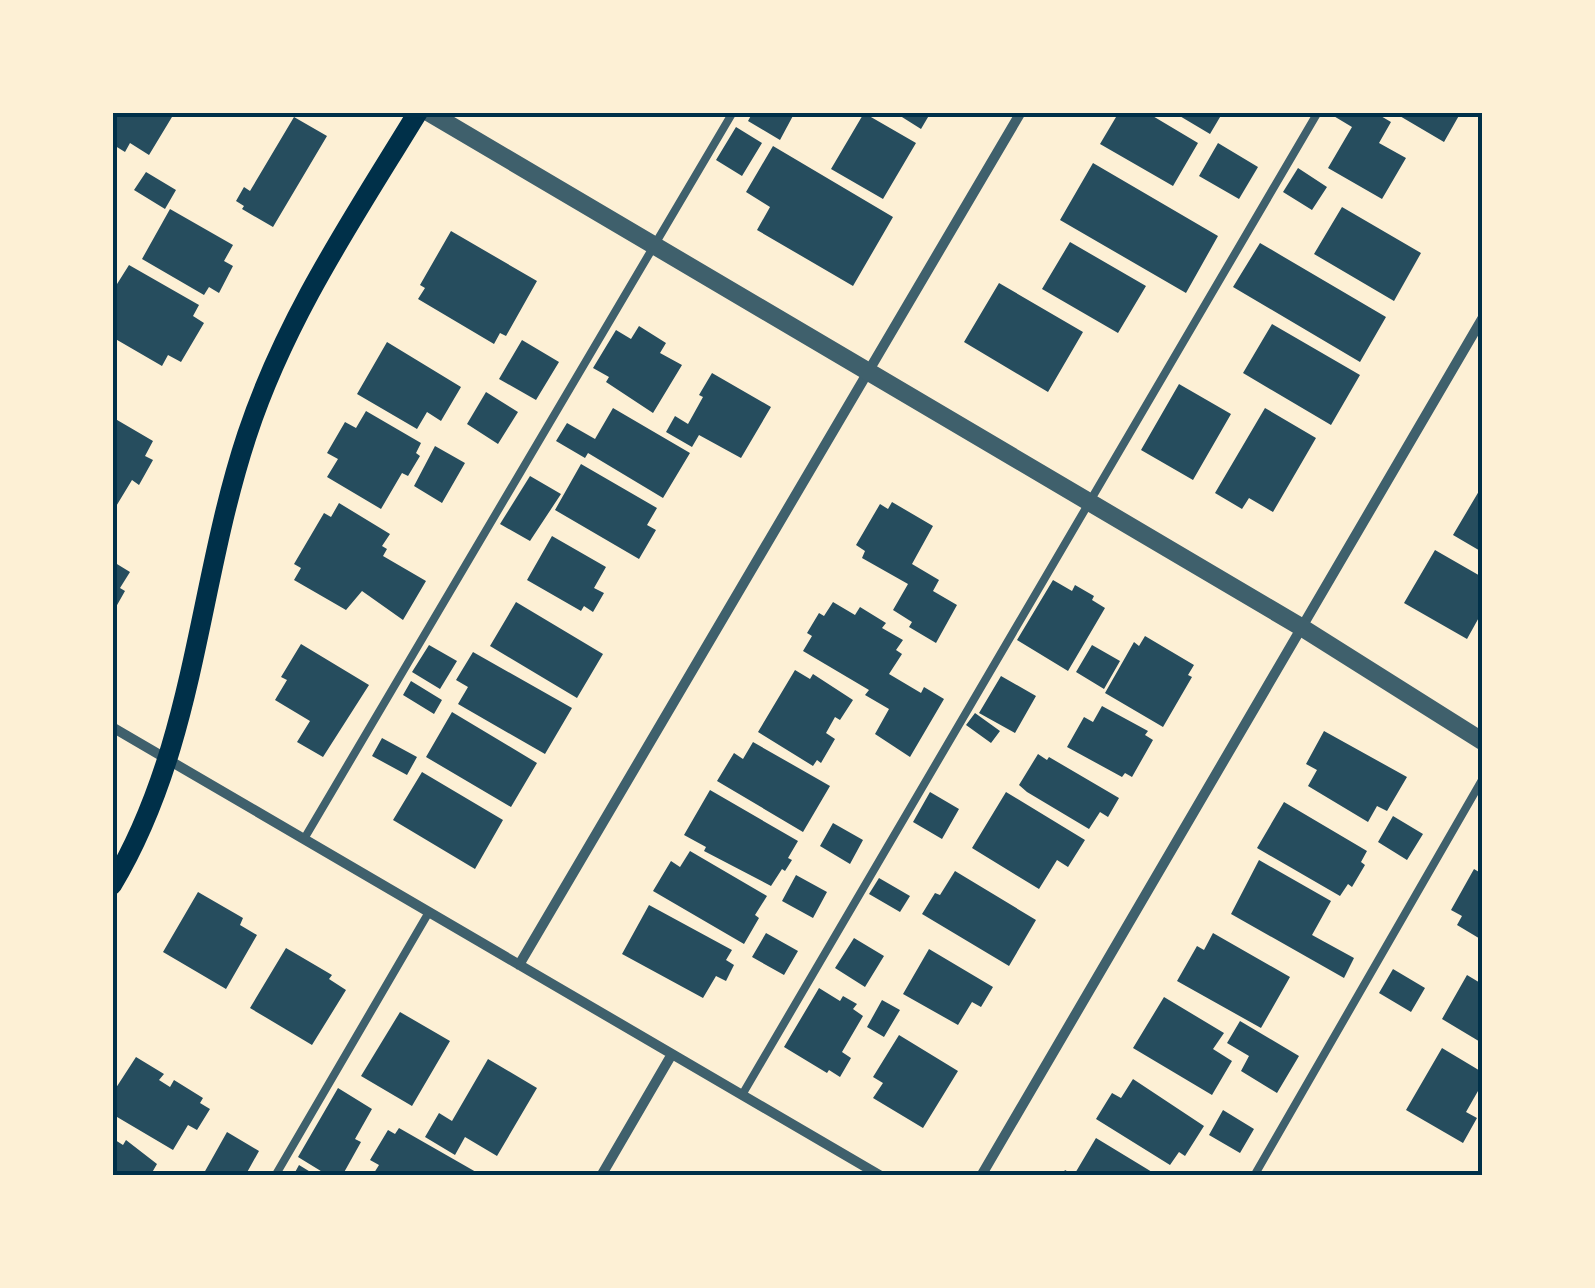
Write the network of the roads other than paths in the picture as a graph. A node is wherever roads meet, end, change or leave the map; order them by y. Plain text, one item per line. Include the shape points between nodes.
1 (418, 112) edge
2 (428, 112) edge
3 (733, 112) edge
4 (1020, 112) edge
5 (1318, 112) edge
6 (654, 246) junction
7 (1482, 319) edge
8 (868, 371) junction
9 (1090, 502) junction
10 (1301, 627) junction
11 (112, 727) edge
12 (1482, 741) edge
13 (170, 760) junction
14 (1482, 780) edge
15 (304, 839) junction
16 (112, 885) edge
17 (429, 912) junction
18 (519, 964) junction
19 (672, 1054) junction
20 (742, 1094) junction
21 (275, 1176) edge
22 (600, 1176) edge
23 (881, 1176) edge
24 (980, 1176) edge
25 (1254, 1176) edge

1 - 13 main road via 280,346 220,527
2 - 6 street
3 - 6 lane
4 - 8 street
5 - 9 lane
6 - 8 street
6 - 15 lane
7 - 10 street
8 - 9 street
8 - 18 street
9 - 10 street
9 - 20 lane
10 - 12 street
10 - 24 street
11 - 13 street
13 - 15 street
13 - 16 main road
14 - 25 lane
15 - 17 street
17 - 18 street
17 - 21 lane
18 - 19 street
19 - 20 street
19 - 22 street
20 - 23 street

